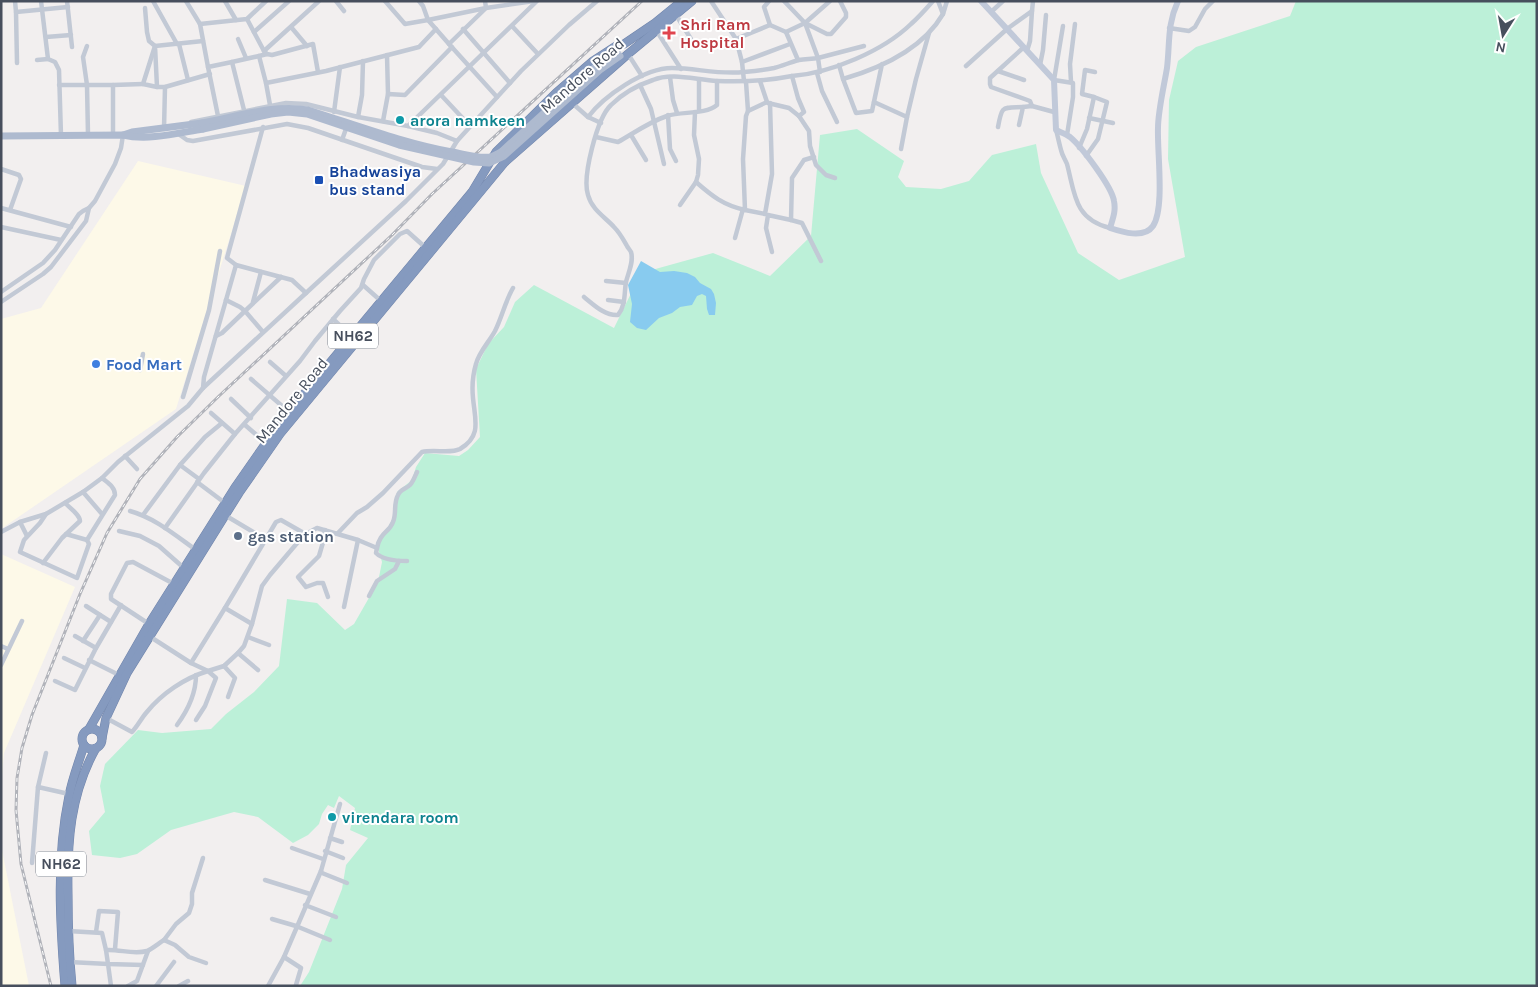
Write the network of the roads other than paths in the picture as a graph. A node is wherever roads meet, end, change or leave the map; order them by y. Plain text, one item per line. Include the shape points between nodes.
1 (15, 1) edge
2 (41, 1) edge
3 (153, 1) edge
4 (186, 1) edge
5 (225, 1) edge
6 (266, 1) edge
7 (289, 1) edge
8 (319, 1) edge
9 (336, 1) edge
10 (385, 1) edge
11 (419, 1) edge
12 (485, 1) edge
13 (535, 1) edge
14 (597, 1) edge
15 (682, 1) edge
16 (692, 1) edge
17 (711, 1) edge
18 (769, 1) edge
19 (784, 1) edge
20 (830, 1) edge
21 (840, 1) edge
22 (933, 1) edge
23 (938, 1) edge
24 (947, 1) edge
25 (981, 1) edge
26 (1003, 1) edge
27 (1033, 1) edge
28 (1178, 1) edge
29 (1213, 1) edge
30 (67, 4) edge
31 (145, 8) dead end
32 (486, 8) junction
33 (42, 9) junction
34 (344, 11) dead end
35 (1032, 11) junction
36 (16, 12) junction
37 (991, 12) junction
38 (943, 14) junction
39 (1046, 14) dead end
40 (676, 15) junction
41 (247, 19) junction
42 (236, 20) junction
43 (428, 20) junction
44 (805, 23) junction
45 (200, 24) junction
46 (1075, 24) dead end
47 (770, 25) junction
48 (512, 26) junction
49 (1063, 26) dead end
50 (291, 27) junction
51 (1169, 28) junction
52 (1007, 29) junction
53 (436, 30) junction
54 (463, 30) junction
55 (656, 30) junction
56 (254, 32) junction
57 (786, 32) junction
58 (930, 32) junction
59 (71, 35) junction
60 (46, 37) junction
61 (238, 39) dead end
62 (691, 39) dead end
63 (736, 39) junction
64 (203, 41) junction
65 (178, 44) junction
66 (624, 44) junction
67 (790, 44) junction
68 (450, 45) junction
69 (87, 46) dead end
70 (155, 46) junction
71 (307, 46) junction
72 (864, 46) dead end
73 (72, 47) dead end
74 (1025, 49) junction
75 (266, 52) junction
76 (484, 53) junction
77 (621, 53) junction
78 (538, 54) junction
79 (387, 55) junction
80 (259, 56) junction
81 (246, 58) junction
82 (818, 58) junction
83 (48, 59) junction
84 (37, 60) dead end
85 (798, 60) junction
86 (363, 61) junction
87 (232, 62) junction
88 (742, 62) junction
89 (17, 63) dead end
90 (882, 64) junction
91 (839, 65) junction
92 (1040, 65) junction
93 (966, 66) dead end
94 (208, 67) junction
95 (340, 67) junction
96 (470, 67) junction
97 (680, 68) junction
98 (998, 71) junction
99 (318, 72) junction
100 (819, 72) junction
101 (1095, 72) dead end
102 (742, 73) junction
103 (210, 74) junction
104 (642, 76) junction
105 (792, 76) junction
106 (670, 77) junction
107 (843, 79) junction
108 (188, 80) junction
109 (699, 80) junction
110 (1024, 80) dead end
111 (1054, 80) junction
112 (717, 81) junction
113 (745, 81) junction
114 (760, 81) junction
115 (266, 83) junction
116 (510, 83) junction
117 (1072, 83) junction
118 (1084, 83) junction
119 (143, 84) junction
120 (59, 85) junction
121 (87, 85) junction
122 (113, 85) junction
123 (640, 85) junction
124 (158, 87) junction
125 (165, 87) junction
126 (388, 94) junction
127 (441, 94) junction
128 (497, 97) junction
129 (1094, 97) junction
130 (571, 102) junction
131 (874, 102) junction
132 (768, 103) junction
133 (270, 105) junction
134 (1032, 106) junction
135 (1023, 107) junction
136 (244, 110) junction
137 (697, 111) junction
138 (748, 111) junction
139 (334, 112) junction
140 (1054, 112) junction
141 (677, 113) junction
142 (350, 115) junction
143 (668, 115) junction
144 (218, 116) junction
145 (799, 116) junction
146 (358, 117) junction
147 (588, 117) junction
148 (907, 117) junction
149 (1089, 118) junction
150 (383, 121) junction
151 (654, 121) junction
152 (1102, 121) junction
153 (837, 122) dead end
154 (601, 123) junction
155 (1113, 123) dead end
156 (1019, 125) dead end
157 (408, 126) junction
158 (470, 126) junction
159 (263, 127) junction
160 (998, 127) dead end
161 (164, 129) junction
162 (178, 130) junction
163 (1056, 130) junction
164 (88, 135) junction
165 (112, 135) junction
166 (123, 135) junction
167 (631, 135) junction
168 (1067, 135) junction
169 (1, 136) edge
170 (61, 136) junction
171 (596, 137) junction
172 (342, 140) junction
173 (456, 141) junction
174 (1080, 148) junction
175 (901, 149) dead end
176 (1086, 156) junction
177 (814, 157) junction
178 (646, 160) dead end
179 (676, 161) dead end
180 (664, 164) dead end
181 (1, 169) edge
182 (437, 169) junction
183 (835, 178) dead end
184 (696, 182) junction
185 (680, 205) dead end
186 (1, 208) edge
187 (90, 208) junction
188 (744, 209) junction
189 (10, 210) junction
190 (766, 214) junction
191 (791, 220) junction
192 (1, 227) edge
193 (71, 227) junction
194 (1110, 228) junction
195 (735, 238) dead end
196 (61, 240) junction
197 (426, 248) junction
198 (220, 251) dead end
199 (772, 252) dead end
200 (821, 261) dead end
201 (236, 265) junction
202 (261, 272) junction
203 (281, 277) junction
204 (606, 281) dead end
205 (626, 283) junction
206 (1, 285) edge
207 (363, 285) junction
208 (8, 288) junction
209 (513, 288) dead end
210 (1, 292) edge
211 (306, 293) junction
212 (584, 297) dead end
213 (226, 300) junction
214 (608, 300) dead end
215 (1, 302) edge
216 (381, 302) junction
217 (624, 302) junction
218 (253, 304) junction
219 (244, 311) junction
220 (333, 319) junction
221 (263, 332) junction
222 (216, 336) junction
223 (352, 337) junction
224 (143, 354) dead end
225 (270, 362) dead end
226 (140, 370) dead end
227 (286, 376) junction
228 (252, 378) dead end
229 (203, 388) junction
230 (269, 395) junction
231 (183, 397) dead end
232 (231, 399) dead end
233 (289, 412) junction
234 (211, 413) dead end
235 (251, 418) junction
236 (222, 423) junction
237 (245, 425) junction
238 (235, 434) junction
239 (266, 443) junction
240 (125, 456) junction
241 (180, 465) junction
242 (137, 469) dead end
243 (417, 472) dead end
244 (102, 478) junction
245 (198, 480) junction
246 (83, 492) junction
247 (66, 503) junction
248 (226, 503) junction
249 (130, 512) dead end
250 (46, 514) junction
251 (102, 514) junction
252 (222, 514) junction
253 (143, 515) junction
254 (20, 522) junction
255 (165, 528) junction
256 (325, 530) junction
257 (119, 531) dead end
258 (1, 532) edge
259 (338, 533) junction
260 (66, 534) junction
261 (304, 535) junction
262 (27, 536) junction
263 (265, 539) junction
264 (86, 540) junction
265 (358, 540) junction
266 (376, 548) junction
267 (196, 550) junction
268 (399, 561) junction
269 (407, 561) dead end
270 (43, 563) junction
271 (185, 569) junction
272 (174, 585) junction
273 (369, 596) dead end
274 (328, 597) dead end
275 (121, 605) junction
276 (86, 606) dead end
277 (344, 607) dead end
278 (225, 608) junction
279 (100, 615) junction
280 (22, 621) dead end
281 (111, 622) junction
282 (149, 624) junction
283 (252, 624) junction
284 (75, 636) dead end
285 (150, 636) junction
286 (248, 637) junction
287 (84, 641) junction
288 (269, 645) dead end
289 (1, 646) edge
290 (96, 648) junction
291 (8, 649) junction
292 (238, 654) junction
293 (64, 658) dead end
294 (89, 660) junction
295 (191, 664) junction
296 (1, 665) edge
297 (224, 666) junction
298 (85, 668) junction
299 (258, 670) dead end
300 (208, 671) junction
301 (119, 675) junction
302 (196, 675) junction
303 (55, 681) dead end
304 (228, 697) dead end
305 (106, 718) junction
306 (196, 720) dead end
307 (177, 725) dead end
308 (89, 729) junction
309 (102, 738) junction
310 (84, 745) junction
311 (96, 748) junction
312 (46, 753) dead end
313 (38, 787) junction
314 (69, 794) junction
315 (340, 804) dead end
316 (330, 838) junction
317 (342, 842) dead end
318 (292, 848) dead end
319 (325, 851) junction
320 (203, 858) dead end
321 (343, 858) dead end
322 (323, 859) junction
323 (32, 863) dead end
324 (320, 871) junction
325 (265, 880) dead end
326 (347, 883) dead end
327 (310, 894) junction
328 (305, 905) junction
329 (336, 917) dead end
330 (272, 919) dead end
331 (296, 926) junction
332 (68, 931) junction
333 (96, 932) junction
334 (164, 940) junction
335 (330, 940) dead end
336 (115, 949) junction
337 (106, 950) junction
338 (148, 951) junction
339 (284, 957) junction
340 (70, 962) junction
341 (174, 962) dead end
342 (206, 963) dead end
343 (108, 964) junction
344 (143, 965) junction
345 (137, 981) junction
346 (188, 981) dead end
347 (296, 985) edge
348 (65, 986) edge
349 (72, 986) edge
350 (111, 986) edge
351 (128, 986) edge
352 (142, 986) edge
353 (156, 986) edge
354 (179, 986) edge
355 (268, 986) edge

1 - 36 street
2 - 33 street
3 - 65 street
4 - 45 street
5 - 42 street
6 - 41 street
7 - 56 street
8 - 50 street
9 - 34 street
10 - 43 street via 405,24
11 - 43 street
12 - 32 street
13 - 32 street
13 - 48 street
14 - 78 street
15 - 66 highway, Mandore Road / NH62
16 - 40 highway, Mandore Road / NH62
17 - 63 street
18 - 47 street via 764,7
19 - 44 street
20 - 44 street
21 - 44 street via 846,17 832,34
22 - 91 street via 911,25 888,42
23 - 38 street
24 - 38 street
25 - 37 street
26 - 37 street
27 - 35 street
28 - 51 street
29 - 51 street via 1189,31
30 - 33 street
30 - 59 street
31 - 70 street via 149,41
32 - 43 street
32 - 54 street
33 - 36 street
33 - 60 street
35 - 52 street
35 - 74 street via 1030,41
36 - 89 street
37 - 52 street
38 - 58 street
39 - 92 street
40 - 55 highway, Mandore Road / NH62
40 - 62 street
41 - 42 street
41 - 56 street
42 - 45 street
43 - 53 street
44 - 57 street
44 - 82 street
45 - 64 street
46 - 117 street via 1070,64
47 - 57 street
47 - 63 street
48 - 76 street
48 - 78 street
49 - 111 street
50 - 71 street
50 - 75 street
51 - 194 street via 1158,126 1160,204 1156,219 1152,227 1142,233
52 - 74 street
52 - 93 street
53 - 68 street
53 - 79 street via 419,47
54 - 68 street
54 - 76 street
55 - 77 highway, Mandore Road / NH62
55 - 97 street
56 - 75 street
57 - 67 street
58 - 90 street via 918,45
58 - 148 street
59 - 60 street
59 - 73 street
60 - 83 street
61 - 81 street
63 - 88 street
64 - 65 street
64 - 94 street
65 - 70 street
65 - 108 street
66 - 77 main road
66 - 197 highway, Mandore Road / NH62 via 593,61 496,152 472,192
67 - 85 street
67 - 88 street
68 - 96 street
68 - 126 street via 405,95
69 - 121 street via 83,58
70 - 119 street
70 - 124 street
71 - 75 street via 272,54
71 - 99 street via 313,44
72 - 82 street
74 - 92 street
74 - 98 street
75 - 80 street
76 - 96 street
76 - 116 street
77 - 104 street
77 - 130 highway, Mandore Road / NH62 via 621,61
77 - 162 main road, bridge via 504,156 489,163 399,145 307,114 271,114
78 - 116 street
79 - 86 street
79 - 126 street
80 - 81 street
80 - 115 street
81 - 87 street
82 - 85 street
82 - 100 street
83 - 84 street
83 - 120 street via 55,62 59,70
85 - 102 street via 775,68
86 - 95 street
86 - 146 street
87 - 94 street
87 - 136 street
88 - 102 street
90 - 107 street
90 - 131 street
91 - 100 street
91 - 107 street
92 - 111 street
94 - 103 street
95 - 99 street
95 - 139 street
96 - 127 street
96 - 128 street
97 - 102 street
97 - 104 street
98 - 110 street
98 - 134 street via 990,78 992,87 1025,98
99 - 115 street
100 - 105 street
100 - 153 street via 822,91
101 - 118 street via 1085,70
102 - 113 street
103 - 108 street
103 - 144 street
104 - 147 street via 609,95
105 - 114 street
105 - 145 street via 804,112
106 - 109 street
106 - 123 street
106 - 141 street
107 - 131 street via 856,113 872,112
108 - 125 street
109 - 112 street
109 - 137 street
111 - 117 street
111 - 140 street
112 - 113 street
112 - 137 street via 717,105
113 - 114 street
113 - 138 street
114 - 132 street
115 - 133 street
116 - 128 street
117 - 118 street
117 - 168 street
118 - 129 street via 1082,94
119 - 122 street
119 - 124 street
120 - 121 street
120 - 170 street
121 - 122 street
121 - 164 street
122 - 165 street
123 - 151 street
123 - 154 street via 610,105
124 - 125 street
125 - 161 street
126 - 150 street
127 - 157 street
127 - 158 street
128 - 158 street
129 - 149 street
129 - 152 street via 1107,102
130 - 147 street
130 - 252 highway, Mandore Road / NH62 via 489,180 280,434
131 - 148 street
132 - 138 street
132 - 145 street via 789,108
132 - 190 street via 772,167
133 - 136 street
133 - 139 street via 306,104
134 - 135 street
134 - 140 street
135 - 156 street
135 - 160 street via 1005,108
136 - 144 street
137 - 141 street
137 - 184 street via 694,135 699,166
138 - 188 street via 743,159
139 - 142 street
140 - 163 street
141 - 143 street
142 - 146 street
142 - 172 street
143 - 151 street
143 - 179 street via 670,149
144 - 162 street via 193,121
145 - 177 street via 809,131
146 - 150 street
147 - 154 street
148 - 175 street
149 - 152 street
149 - 174 street
150 - 157 street
151 - 167 street
151 - 180 street
152 - 155 street
152 - 176 street via 1098,139
154 - 171 street
157 - 173 street
158 - 173 street
159 - 162 street via 193,141 187,140
159 - 172 street via 287,124
159 - 201 street via 227,258
161 - 162 main road
161 - 166 main road
162 - 166 main road via 133,137
163 - 168 street
163 - 194 street via 1079,208 1098,224
164 - 165 main road
164 - 170 main road
165 - 166 main road
166 - 187 street via 115,164
167 - 171 street via 618,142
167 - 178 street
168 - 174 street
169 - 170 main road
171 - 205 street via 587,177 588,195 593,206 614,226 631,252
172 - 182 street
173 - 182 street
174 - 176 street
176 - 194 street via 1114,199 1115,212
177 - 183 street via 816,165 826,175
177 - 191 street via 804,160 792,178
181 - 189 street via 19,175 21,179
182 - 211 street
184 - 185 street
184 - 188 street via 717,200
186 - 189 street
187 - 193 street via 83,211
187 - 215 street via 86,221 51,267
188 - 190 street
188 - 195 street
189 - 193 street
190 - 191 street
190 - 199 street
191 - 200 street via 802,223
192 - 196 street
193 - 196 street
196 - 208 street via 43,263
197 - 207 street via 407,231 400,234 374,260
197 - 216 highway, Mandore Road / NH62
198 - 231 street via 209,310
201 - 202 street
201 - 213 street
202 - 203 street
202 - 218 street
203 - 211 street via 292,280
203 - 218 street
204 - 205 street
205 - 217 street
206 - 208 street
207 - 216 street
207 - 220 street
208 - 210 street
209 - 259 street via 476,364 473,389 477,425 473,437 458,450 422,452
211 - 221 street
212 - 217 street via 616,316
213 - 219 street
213 - 222 street
214 - 217 street
216 - 223 highway, Mandore Road / NH62
218 - 219 street
219 - 221 street
219 - 222 street
220 - 223 street
220 - 227 street
221 - 229 street
222 - 229 street
223 - 233 highway, Mandore Road / NH62
224 - 226 street
225 - 227 street
227 - 230 street
228 - 230 street
229 - 240 street via 188,406
230 - 233 street
230 - 235 street
232 - 235 street
233 - 239 highway, Mandore Road / NH62
234 - 236 street
235 - 237 street
236 - 238 street
236 - 241 street
237 - 238 street
237 - 239 street
238 - 245 street
239 - 248 highway, Mandore Road / NH62
240 - 242 street
240 - 244 street
241 - 245 street
241 - 253 street
243 - 266 street via 411,484 397,496 392,525 379,538
244 - 246 street
244 - 251 street via 115,492
245 - 248 street
245 - 255 street
246 - 247 street
246 - 251 street
247 - 250 street
247 - 260 street via 80,521
248 - 252 highway, Mandore Road / NH62
249 - 253 street
250 - 254 street
250 - 262 street
251 - 264 street
252 - 263 street
252 - 267 highway, Mandore Road / NH62
252 - 285 highway, Mandore Road / NH62
253 - 255 street
254 - 258 street
254 - 262 street
255 - 267 street
256 - 259 street
256 - 261 street via 317,528
256 - 274 street via 319,556 298,577 306,587 323,583
257 - 271 street via 140,536 159,546
259 - 265 street
260 - 264 street
260 - 270 street
261 - 263 street via 281,520 276,522
261 - 283 street via 262,586
262 - 270 street via 20,552
263 - 278 street
264 - 270 street via 89,544 77,578
265 - 266 street
265 - 277 street
266 - 268 street via 380,557
267 - 271 highway, Mandore Road / NH62
268 - 269 street
268 - 273 street via 395,570 376,581
271 - 272 highway, Mandore Road / NH62
272 - 275 street via 128,562 110,596
272 - 282 highway, Mandore Road / NH62
275 - 281 street
275 - 282 street
276 - 279 street
278 - 283 street
278 - 295 street
279 - 281 street
279 - 287 street
280 - 291 street
281 - 290 street
282 - 301 highway, Mandore Road / NH62
283 - 286 street
284 - 287 street
285 - 295 street
285 - 305 highway, Mandore Road / NH62 via 127,673
286 - 288 street
286 - 292 street
287 - 290 street
289 - 291 street
290 - 294 street
291 - 296 street
292 - 297 street
292 - 299 street
293 - 298 street
294 - 298 street
294 - 301 street
295 - 300 street
297 - 300 street
297 - 304 street via 236,678
298 - 303 street via 75,690
300 - 302 street
300 - 306 street via 216,678
301 - 308 highway, Mandore Road / NH62
302 - 305 street via 181,682 152,706 132,732
302 - 307 street via 188,709
305 - 309 highway, Mandore Road / NH62
308 - 309 highway via 98,730
308 - 310 highway, NH62 via 82,736
309 - 311 highway, NH62
310 - 311 highway
310 - 314 highway, NH62
311 - 332 highway, NH62 via 80,783 71,819
312 - 313 street
313 - 314 street
313 - 323 street
314 - 348 highway, NH62 via 61,866
315 - 316 street
316 - 317 street
316 - 319 street
318 - 322 street
319 - 321 street
319 - 322 street
320 - 334 street via 189,913
322 - 324 street
324 - 326 street
324 - 327 street
325 - 327 street
327 - 328 street
328 - 329 street
328 - 331 street
330 - 331 street
331 - 335 street
331 - 339 street
332 - 333 street
332 - 340 highway, NH62
333 - 336 street via 99,911 118,912
333 - 337 street via 102,933
334 - 338 street
334 - 342 street via 189,957
336 - 337 street
336 - 338 street via 132,953
337 - 343 street
338 - 344 street
339 - 347 street via 301,968
339 - 355 street
340 - 343 street
340 - 349 highway, NH62
341 - 353 street
343 - 344 street
343 - 350 street
344 - 345 street
345 - 351 street
345 - 352 street
346 - 354 street

